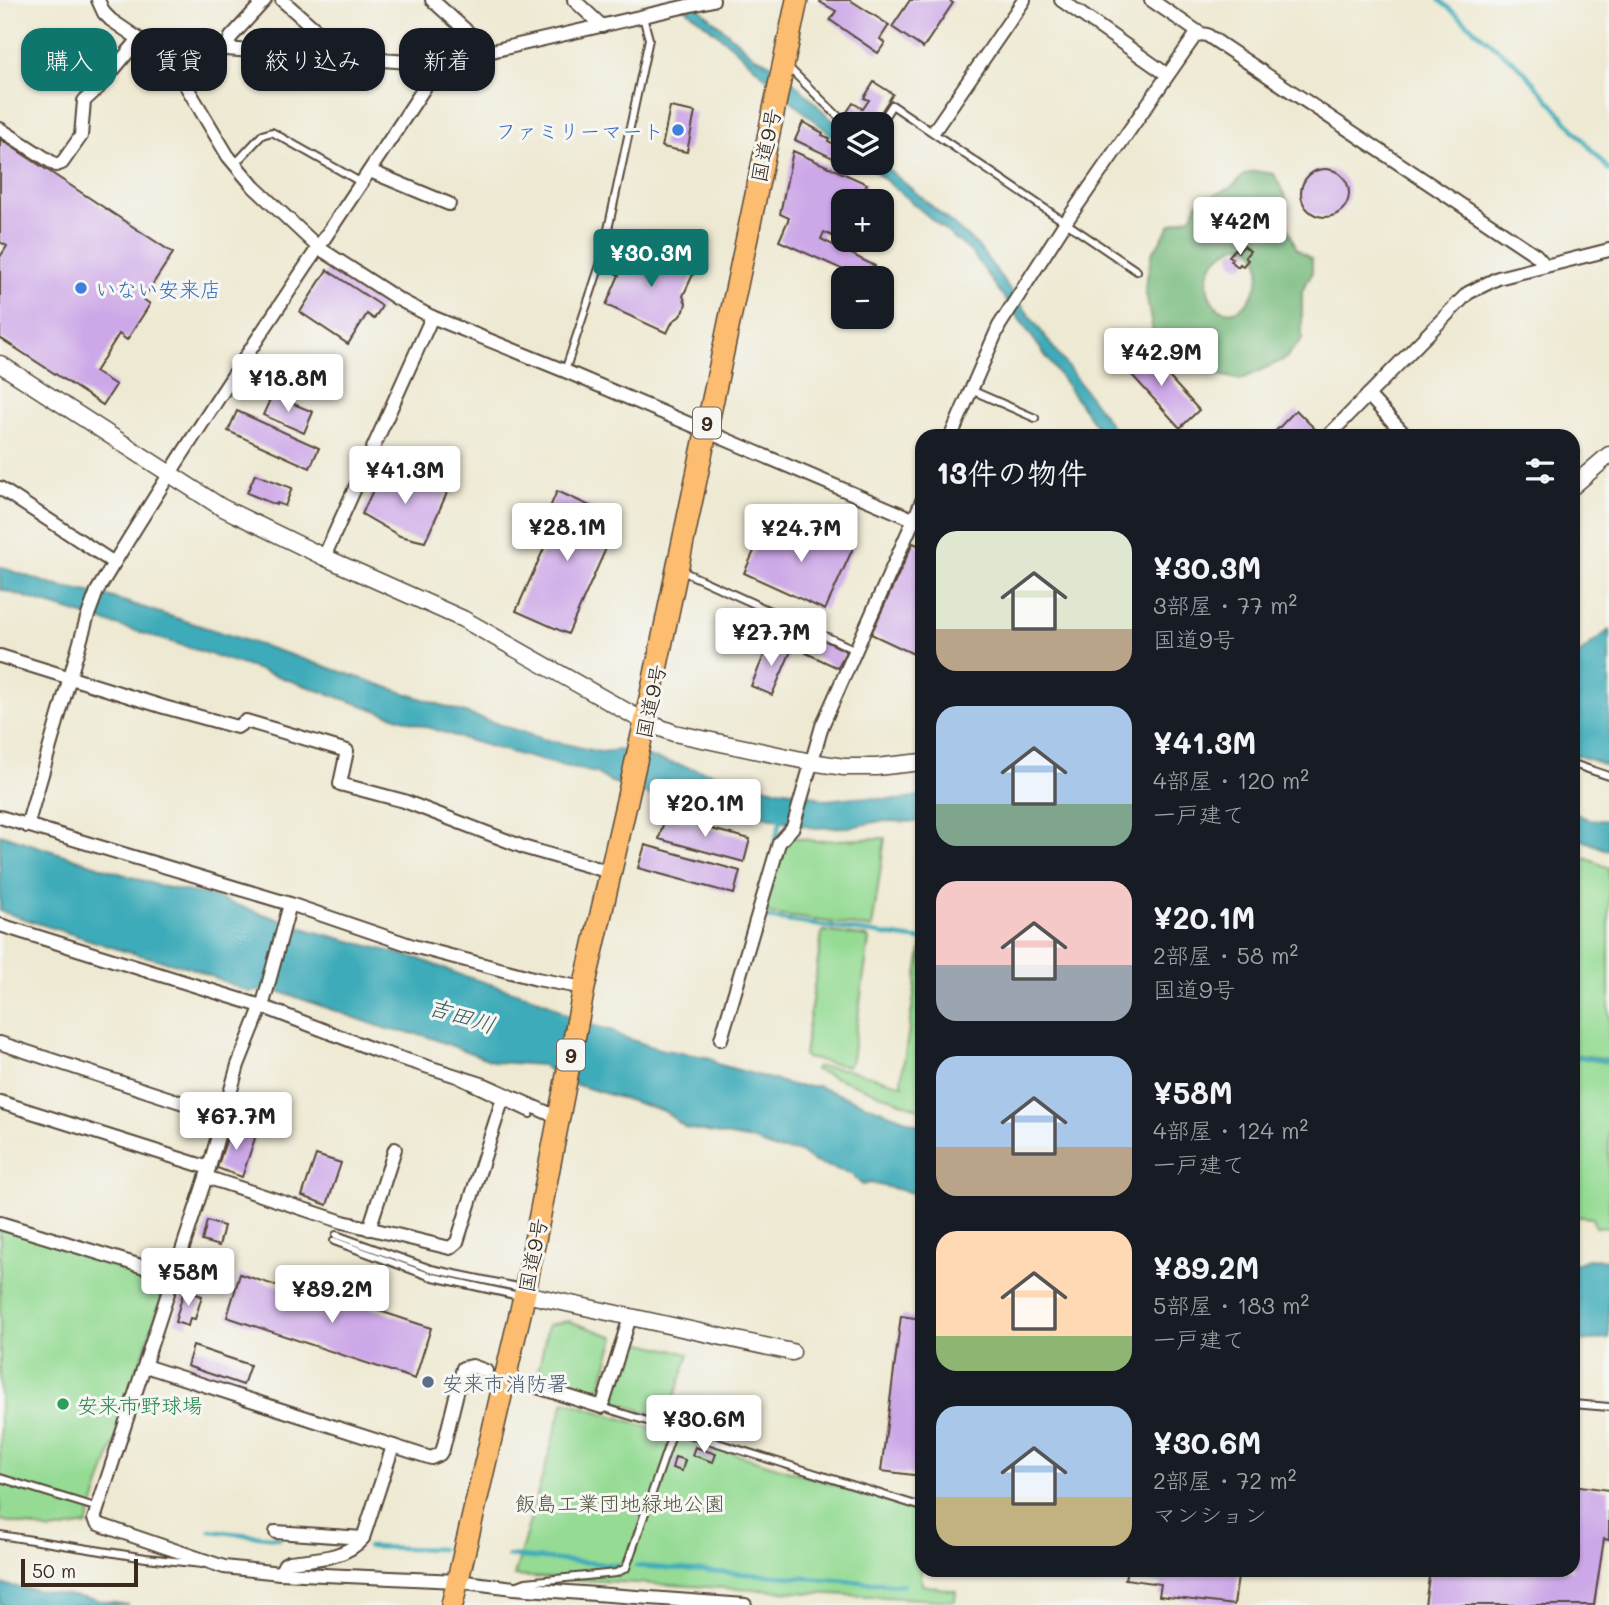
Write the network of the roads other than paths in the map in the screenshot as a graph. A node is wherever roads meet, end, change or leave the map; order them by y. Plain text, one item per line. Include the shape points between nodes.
1 (98, 0) edge
2 (265, 0) edge
3 (282, 0) edge
4 (432, 0) edge
5 (574, 0) edge
6 (713, 0) edge
7 (797, 0) edge
8 (1024, 0) edge
9 (1061, 0) edge
10 (1151, 0) edge
11 (643, 16) junction
12 (603, 26) junction
13 (314, 28) edge
14 (463, 28) edge
15 (131, 33) edge
16 (1201, 34) junction
17 (227, 47) edge
18 (131, 49) edge
19 (495, 50) edge
20 (782, 66) junction
21 (1162, 71) dead end
22 (190, 91) edge
23 (422, 91) edge
24 (833, 112) edge
25 (888, 112) edge
26 (936, 128) dead end
27 (0, 129) edge
28 (235, 164) junction
29 (370, 171) junction
30 (362, 183) junction
31 (449, 204) dead end
32 (1065, 223) junction
33 (319, 248) junction
34 (1609, 250) edge
35 (1545, 265) junction
36 (1137, 271) dead end
37 (432, 317) junction
38 (0, 364) edge
39 (565, 371) junction
40 (971, 390) junction
41 (1368, 395) junction
42 (1035, 418) dead end
43 (954, 429) edge
44 (1335, 429) edge
45 (1400, 429) edge
46 (706, 430) junction
47 (1609, 455) edge
48 (169, 473) junction
49 (1580, 480) edge
50 (0, 488) edge
51 (915, 520) edge
52 (915, 527) edge
53 (324, 557) junction
54 (114, 564) junction
55 (677, 568) junction
56 (856, 650) junction
57 (0, 656) edge
58 (69, 677) junction
59 (645, 722) junction
60 (811, 762) junction
61 (915, 763) edge
62 (1580, 766) edge
63 (1609, 776) edge
64 (0, 817) edge
65 (27, 826) junction
66 (610, 872) junction
67 (290, 904) junction
68 (0, 925) edge
69 (583, 994) junction
70 (262, 1003) junction
71 (721, 1040) dead end
72 (0, 1044) edge
73 (459, 1077) junction
74 (502, 1101) junction
75 (0, 1102) edge
76 (530, 1114) dead end
77 (559, 1114) junction
78 (223, 1116) junction
79 (395, 1149) dead end
80 (208, 1172) junction
81 (0, 1223) edge
82 (369, 1228) junction
83 (335, 1238) dead end
84 (174, 1276) junction
85 (525, 1293) junction
86 (631, 1317) junction
87 (792, 1352) dead end
88 (145, 1366) junction
89 (486, 1371) tunnel mouth
90 (534, 1385) tunnel mouth
91 (1580, 1405) edge
92 (602, 1407) junction
93 (1609, 1407) edge
94 (674, 1429) junction
95 (393, 1446) junction
96 (0, 1478) edge
97 (915, 1505) edge
98 (98, 1508) junction
99 (276, 1532) dead end
100 (0, 1535) edge
101 (363, 1538) junction
102 (224, 1567) junction
103 (280, 1573) junction
104 (514, 1588) junction
105 (455, 1591) edge
106 (745, 1605) edge

1 - 15 street via 104,13
2 - 17 street
3 - 13 street
4 - 14 street
5 - 12 street
6 - 11 street
7 - 20 highway, 国道9号 / 9
8 - 26 street
9 - 21 street
10 - 16 street
11 - 12 street
11 - 39 lane via 649,38 601,262
12 - 19 street
16 - 32 street via 1195,36
16 - 35 street
18 - 27 street via 84,101 81,136 62,163 56,164
20 - 24 lane
20 - 46 highway, 国道9号 / 9
22 - 28 street
23 - 29 street
25 - 32 lane via 892,105
28 - 30 lane via 262,135 272,132
28 - 33 street
29 - 30 street
29 - 31 street
30 - 33 street
32 - 36 lane
32 - 40 street via 999,326
33 - 37 street
33 - 48 street
34 - 35 street
35 - 41 street via 1498,278 1468,293
37 - 39 street
37 - 53 street
38 - 48 street
39 - 46 street
40 - 42 lane
40 - 43 street
41 - 44 street
41 - 45 street
46 - 51 street
46 - 55 highway, 国道9号 / 9
47 - 49 street
48 - 53 street via 221,507
48 - 54 street
50 - 54 street
52 - 56 street
53 - 59 street via 463,620
54 - 58 street via 97,591
55 - 56 lane
55 - 59 highway, 国道9号 / 9
56 - 60 street
57 - 58 street
58 - 65 street
58 - 66 street via 237,727 246,721 347,751 340,784 404,801 526,848
59 - 60 street via 674,733
59 - 66 highway, 国道9号 / 9
60 - 61 street via 844,767
60 - 71 street via 794,824 779,843
62 - 63 lane
64 - 65 street
65 - 67 street
66 - 69 highway, 国道9号 / 9
67 - 69 street via 413,946
67 - 70 street
68 - 70 street
69 - 77 highway, 国道9号 / 9
70 - 73 street via 375,1050
70 - 78 street
72 - 78 street
73 - 74 lane via 462,1083
73 - 77 street
74 - 76 lane
74 - 82 street via 456,1245 446,1249
75 - 80 street
77 - 85 highway, 国道9号 / 9
78 - 80 street
79 - 82 street
80 - 82 street
80 - 84 street
81 - 84 street
83 - 85 lane via 429,1276
84 - 88 street
85 - 86 street
85 - 105 highway, 国道9号 / 9
86 - 87 street
86 - 92 street
88 - 95 street
88 - 98 street
89 - 95 street via 463,1368 440,1454 431,1458
90 - 92 street
91 - 93 lane
92 - 94 lane
94 - 97 lane
94 - 104 lane via 625,1568 617,1573 526,1581
95 - 101 street
96 - 98 lane
98 - 102 street via 94,1519 98,1524
99 - 101 street
100 - 102 lane
101 - 103 street via 342,1552 289,1562
102 - 103 street
103 - 105 street
104 - 105 street
104 - 106 street

